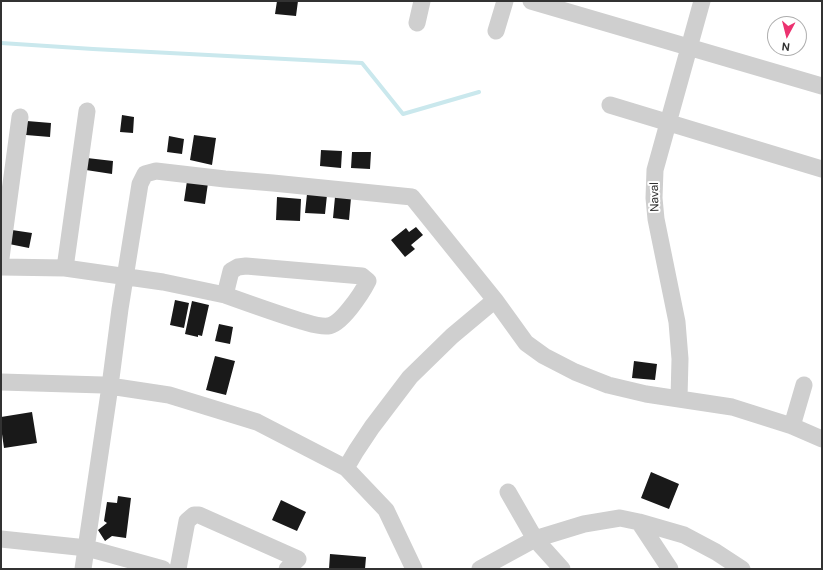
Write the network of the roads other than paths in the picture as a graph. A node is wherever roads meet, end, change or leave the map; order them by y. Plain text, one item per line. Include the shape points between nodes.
1 (422, 1) edge
2 (505, 1) edge
3 (531, 1) edge
4 (702, 1) edge
5 (417, 23) dead end
6 (496, 30) dead end
7 (689, 47) junction
8 (822, 86) edge
9 (610, 105) dead end
10 (87, 110) dead end
11 (20, 117) dead end
12 (668, 122) junction
13 (822, 169) edge
14 (1, 258) edge
15 (1, 267) edge
16 (65, 268) junction
17 (125, 276) junction
18 (225, 295) junction
19 (495, 300) junction
20 (1, 382) edge
21 (804, 385) dead end
22 (110, 386) junction
23 (679, 398) junction
24 (792, 426) junction
25 (822, 440) edge
26 (346, 468) junction
27 (508, 492) dead end
28 (639, 522) junction
29 (1, 539) edge
30 (535, 539) junction
31 (87, 548) junction
32 (83, 569) edge
33 (163, 569) edge
34 (178, 569) edge
35 (287, 569) edge
36 (414, 569) edge
37 (480, 569) edge
38 (562, 569) edge
39 (670, 569) edge
40 (742, 569) edge

1 - 5 street
2 - 6 street
3 - 7 street
4 - 7 street, Naval
7 - 8 street
7 - 12 street, Naval
9 - 12 street
10 - 16 street
11 - 14 street
12 - 13 street
12 - 23 street, Naval via 655,170 654,198 677,322 680,359
15 - 16 street
16 - 17 street
17 - 18 street
17 - 19 street via 140,184 145,174 156,171 412,197
17 - 22 street
18 - 18 street via 231,271 238,267 362,276 368,281 338,321 329,326 317,326
19 - 23 street via 526,343 544,356 608,385 646,394
19 - 26 street via 452,336 410,377
20 - 22 street
21 - 24 street
22 - 26 street via 169,395 257,422
22 - 31 street
23 - 24 street via 732,406
24 - 25 street
26 - 36 street via 386,510
27 - 30 street
28 - 30 street via 620,518 584,524
28 - 39 street
28 - 40 street via 684,536
29 - 31 street
30 - 37 street
30 - 38 street
31 - 32 street
31 - 33 street
34 - 35 street via 187,520 194,515 298,559

